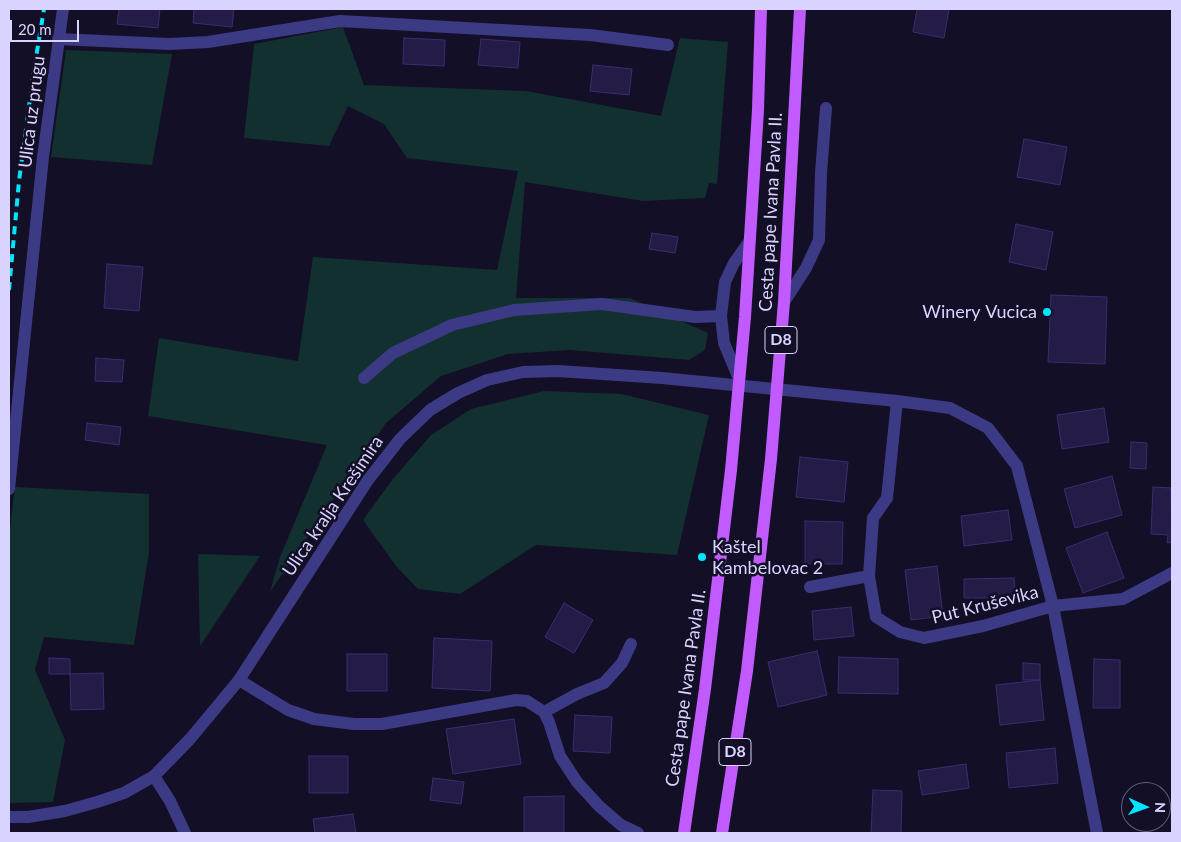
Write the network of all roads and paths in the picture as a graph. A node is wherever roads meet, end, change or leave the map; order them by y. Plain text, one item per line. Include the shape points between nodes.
1 (63, 9) edge
2 (761, 9) edge
3 (800, 9) edge
4 (58, 39) junction
5 (668, 45) dead end
6 (826, 108) dead end
7 (750, 242) junction
8 (784, 302) junction
9 (721, 316) junction
10 (364, 378) dead end
11 (739, 379) junction
12 (897, 401) junction
13 (9, 489) edge
14 (1172, 573) edge
15 (868, 576) junction
16 (810, 586) dead end
17 (1053, 606) junction
18 (631, 644) dead end
19 (239, 680) junction
20 (544, 712) junction
21 (154, 776) junction
22 (9, 817) edge
23 (186, 833) edge
24 (638, 833) edge
25 (684, 833) edge
26 (722, 833) edge
27 (1097, 833) edge

1 - 4 street, Ulica uz prugu
2 - 7 main road, Cesta pape Ivana Pavla II. / D8
3 - 8 main road, Cesta pape Ivana Pavla II. / D8
4 - 5 street via 169,44 208,42 340,21 590,35
4 - 13 street, Ulica uz prugu
6 - 8 street via 819,240
7 - 9 street via 734,263 726,282
7 - 11 main road, Cesta pape Ivana Pavla II. / D8
8 - 26 main road, Cesta pape Ivana Pavla II. / D8 via 771,459 747,671
9 - 10 street via 695,317 602,304 514,310 452,325 393,353
9 - 11 street via 724,343
11 - 25 main road, Cesta pape Ivana Pavla II. / D8 via 705,689
12 - 15 street, Put Kruševika via 887,498 873,518
12 - 17 street, Ulica kralja Krešimira via 950,408 988,428 1017,466
12 - 19 street, Ulica kralja Krešimira via 662,378 558,372 523,372 487,380 430,410 400,439 368,480
14 - 17 street, Put Kruševika via 1123,599
15 - 16 street
15 - 17 street, Put Kruševika via 876,617 900,632 924,638 983,626
17 - 27 street, Ulica kralja Krešimira
18 - 20 street via 622,663 604,683
19 - 20 street via 288,710 314,719 354,724 382,724 516,700 527,701
19 - 21 street, Ulica kralja Krešimira
20 - 24 street via 560,756 577,782 621,825
21 - 22 street, Ulica kralja Krešimira via 124,793 97,802 65,811
21 - 23 street

